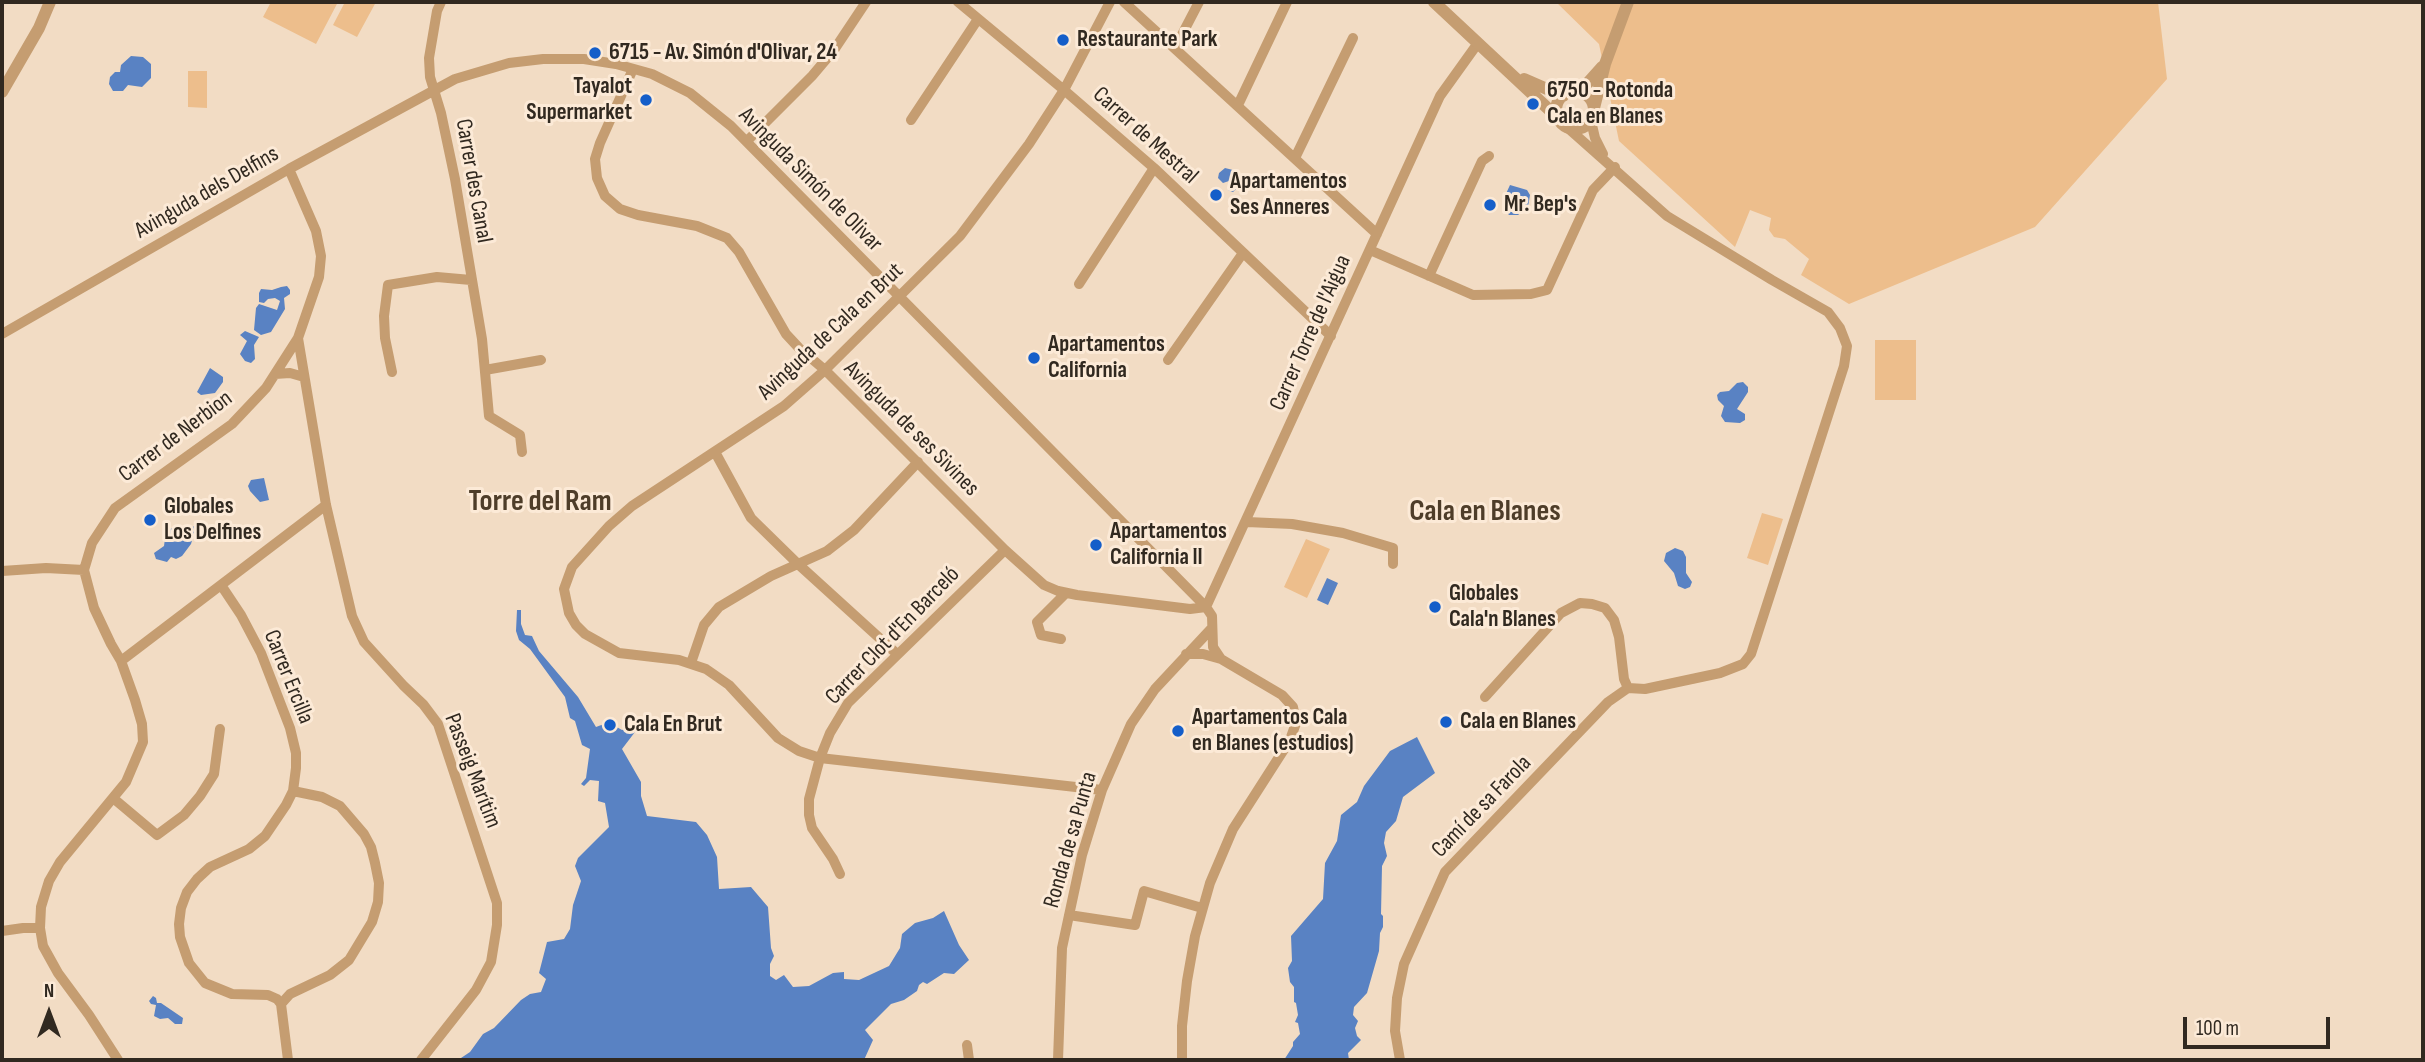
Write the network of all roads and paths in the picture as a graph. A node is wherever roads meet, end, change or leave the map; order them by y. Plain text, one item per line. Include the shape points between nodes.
1 (50, 2) edge
2 (441, 2) edge
3 (866, 2) edge
4 (958, 2) edge
5 (1110, 2) edge
6 (1124, 2) edge
7 (1199, 2) edge
8 (1287, 2) edge
9 (1434, 2) edge
10 (1628, 2) edge
11 (978, 19) junction
12 (1353, 38) dead end
13 (1478, 43) junction
14 (1175, 48) junction
15 (1605, 64) junction
16 (633, 69) junction
17 (1513, 74) junction
18 (1064, 90) junction
19 (435, 91) junction
20 (2, 92) edge
21 (1567, 94) junction
22 (1238, 106) junction
23 (1593, 114) junction
24 (1557, 117) junction
25 (911, 120) dead end
26 (1569, 129) junction
27 (747, 141) junction
28 (1489, 156) dead end
29 (1295, 158) junction
30 (1611, 164) junction
31 (1154, 168) junction
32 (289, 169) junction
33 (1377, 234) junction
34 (1370, 250) junction
35 (1243, 253) junction
36 (1429, 276) junction
37 (471, 280) junction
38 (1079, 284) dead end
39 (898, 297) junction
40 (2, 334) edge
41 (1331, 336) junction
42 (298, 338) junction
43 (541, 360) dead end
44 (1168, 360) dead end
45 (485, 370) junction
46 (825, 370) junction
47 (393, 372) dead end
48 (275, 374) junction
49 (304, 377) junction
50 (522, 452) dead end
51 (715, 453) junction
52 (918, 462) junction
53 (326, 505) junction
54 (1247, 522) junction
55 (1005, 550) junction
56 (798, 564) junction
57 (1393, 564) dead end
58 (2, 570) edge
59 (84, 570) junction
60 (221, 585) junction
61 (1066, 593) junction
62 (1206, 607) junction
63 (1211, 629) junction
64 (1061, 639) dead end
65 (897, 654) junction
66 (1186, 654) junction
67 (1221, 659) junction
68 (121, 661) junction
69 (691, 663) junction
70 (1628, 688) junction
71 (1485, 697) dead end
72 (220, 729) dead end
73 (820, 758) junction
74 (1102, 790) junction
75 (293, 791) junction
76 (113, 798) junction
77 (840, 874) dead end
78 (1202, 908) junction
79 (1069, 915) junction
80 (40, 928) junction
81 (2, 931) edge
82 (279, 1002) junction
83 (967, 1045) dead end
84 (118, 1060) edge
85 (288, 1060) edge
86 (421, 1060) edge
87 (969, 1060) edge
88 (1058, 1060) edge
89 (1182, 1060) edge
90 (1400, 1060) edge

1 - 20 street
2 - 19 street, Carrer des Canal via 429,58
3 - 27 street via 812,76
4 - 11 street, Carrer de Mestral
5 - 18 street, Avinguda de Cala en Brut
6 - 14 street
7 - 14 street
8 - 22 street
9 - 13 street
10 - 15 street
11 - 18 street, Carrer de Mestral
11 - 25 street
12 - 29 street
13 - 17 street
13 - 33 street, Carrer Torre de l'Aigua via 1440,96
14 - 22 street
15 - 21 street via 1585,86
15 - 23 street
16 - 19 street, Avinguda Simón de Olivar via 584,59 526,60 484,69
16 - 27 street, Avinguda Simón de Olivar via 690,93
16 - 46 street, Avinguda de ses Sivines via 595,159 605,196 620,209 697,226 727,238 786,334
17 - 21 street via 1550,92
17 - 24 street
18 - 31 street, Carrer de Mestral
18 - 39 street, Avinguda de Cala en Brut via 960,236
19 - 32 street, Avinguda dels Delfins
19 - 37 street, Carrer des Canal
21 - 23 street via 1586,94
21 - 24 street via 1557,104
22 - 29 street
23 - 26 street via 1586,127
23 - 30 street via 1595,138
24 - 26 street
26 - 30 street
27 - 39 street, Avinguda Simón de Olivar
28 - 36 street via 1482,161
29 - 33 street
30 - 36 street via 1593,190 1547,290 1473,295
30 - 70 street via 1667,216 1828,312 1847,346 1751,654 1743,664 1720,673 1646,689
31 - 35 street, Carrer de Mestral
31 - 38 street
32 - 40 street, Avinguda dels Delfins
32 - 42 street via 316,231 321,256 319,277
33 - 34 street, Carrer Torre de l'Aigua
34 - 36 street
34 - 41 street, Carrer Torre de l'Aigua
35 - 41 street, Carrer de Mestral
35 - 44 street
37 - 45 street, Carrer des Canal
37 - 47 street via 437,277 388,285 385,338
39 - 46 street, Avinguda de Cala en Brut
39 - 62 street, Avinguda Simón de Olivar
41 - 54 street, Carrer Torre de l'Aigua
42 - 48 street, Carrer de Nerbion
42 - 49 street, Passeig Marítim
43 - 45 street
45 - 50 street, Carrer des Canal via 489,416 520,435
46 - 51 street, Avinguda de Cala en Brut via 784,406
46 - 52 street, Avinguda de ses Sivines
48 - 49 street
48 - 59 street, Carrer de Nerbion via 232,424 115,508 92,543
49 - 53 street, Passeig Marítim
51 - 56 street via 751,517
51 - 69 street, Avinguda de Cala en Brut via 632,506 572,567 564,589 572,620 597,642 619,653
52 - 55 street, Avinguda de ses Sivines
52 - 56 street via 854,530 827,551
53 - 60 street
53 - 86 street, Passeig Marítim via 352,616 365,642 438,724 497,903 491,962 476,990
54 - 57 street via 1343,533 1393,548
54 - 62 street, Carrer Torre de l'Aigua
55 - 61 street, Avinguda de ses Sivines via 1044,585
55 - 65 street, Carrer Clot d'En Barceló
56 - 65 street
56 - 69 street via 719,607 704,625
58 - 59 street
59 - 68 street via 94,608
60 - 68 street
60 - 75 street, Carrer Ercilla via 261,653 290,728 296,752
61 - 62 street, Avinguda de ses Sivines via 1190,609
61 - 64 street via 1037,622 1041,635
62 - 63 street via 1212,616
63 - 66 street, Ronda de sa Punta
63 - 67 street via 1213,647
65 - 73 street, Carrer Clot d'En Barceló via 848,704
66 - 67 street
66 - 74 street, Ronda de sa Punta via 1131,724
67 - 78 street via 1282,695 1293,708 1296,723 1233,830
68 - 76 street via 142,724 143,742 126,782
69 - 73 street, Avinguda de Cala en Brut via 729,685 778,738
70 - 71 street via 1614,621 1605,608 1580,603 1560,613
70 - 90 street, Camí de sa Farola via 1608,702 1445,872 1405,964 1395,1031
72 - 76 street via 214,775 184,816 157,835
73 - 74 street, Avinguda de Cala en Brut
73 - 77 street, Carrer Clot d'En Barceló via 808,799 809,815
74 - 79 street, Ronda de sa Punta
75 - 82 street via 340,806 365,834 379,883 378,902 372,922 349,960
75 - 82 street, Carrer Ercilla via 265,836 197,879 183,902 179,924 189,963 205,983 232,994 268,995
76 - 80 street via 49,881
78 - 79 street via 1144,891 1135,925
78 - 89 street via 1187,981
79 - 88 street, Ronda de sa Punta via 1059,983
80 - 81 street
80 - 84 street via 43,946 58,972
82 - 85 street
83 - 87 street

